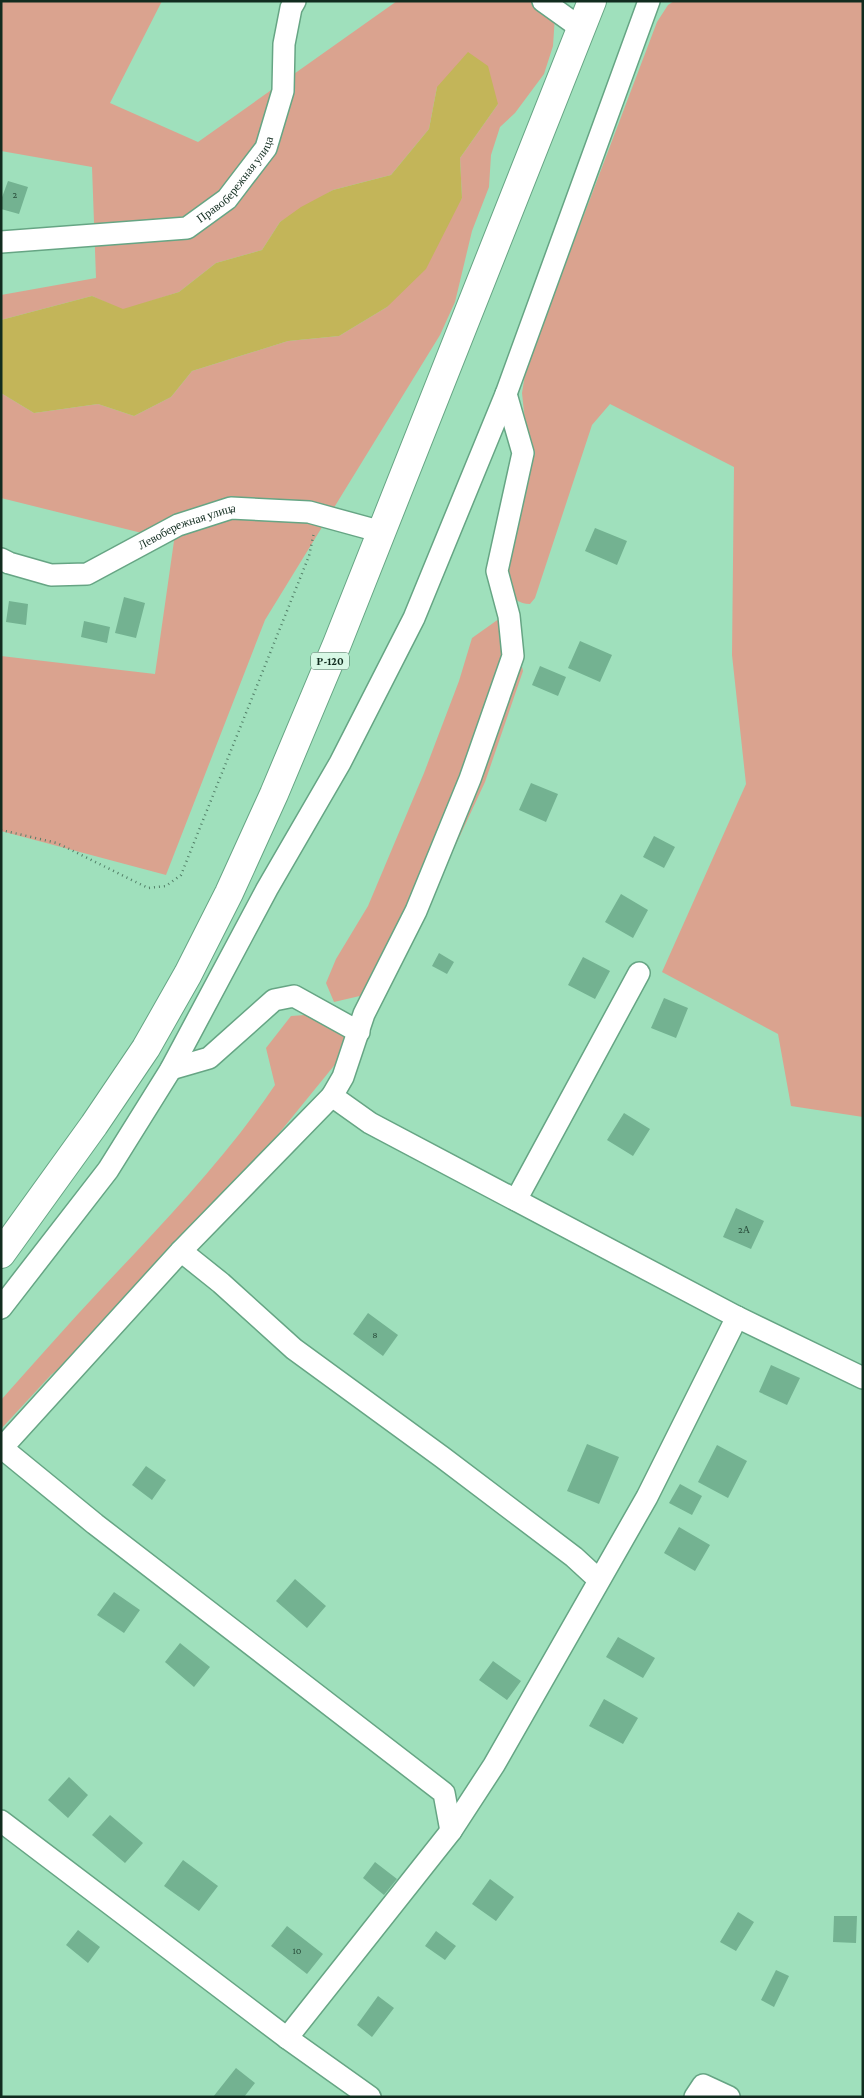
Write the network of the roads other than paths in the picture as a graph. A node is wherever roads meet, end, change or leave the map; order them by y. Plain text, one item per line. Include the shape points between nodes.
1 (295, 1) edge
2 (543, 1) edge
3 (592, 1) edge
4 (648, 1) edge
5 (582, 29) junction
6 (1, 242) edge
7 (506, 394) junction
8 (382, 532) junction
9 (1, 559) edge
10 (639, 973) dead end
11 (359, 1032) junction
12 (170, 1069) junction
13 (332, 1096) junction
14 (516, 1200) junction
15 (180, 1251) junction
16 (1, 1254) edge
17 (1, 1308) edge
18 (737, 1317) junction
19 (863, 1378) edge
20 (2, 1448) edge
21 (599, 1580) junction
22 (1, 1821) edge
23 (451, 1831) junction
24 (287, 2038) junction
25 (370, 2097) edge
26 (695, 2097) edge
27 (729, 2097) edge

1 - 6 street, Правобережная улица via 284,44 283,91 266,148 228,199 186,228
2 - 5 street
3 - 5 highway, Р-120
4 - 7 street
5 - 8 highway, Р-120
7 - 11 street via 523,453 497,571 509,616 513,656 470,779 416,911 364,1014
7 - 12 street via 414,618 340,764 267,889
8 - 9 street, Левобережная улица via 309,512 231,508 178,525 87,574 51,575
8 - 16 highway, Р-120 via 274,794 188,974 146,1048
10 - 14 street
11 - 12 street via 294,996 274,1000 209,1058
11 - 13 street via 343,1077
12 - 17 street via 108,1170
13 - 14 street via 370,1123
13 - 15 street
14 - 18 street
15 - 20 street
15 - 21 street via 221,1282 294,1349 450,1463 574,1557
18 - 19 street
18 - 21 street via 647,1497
20 - 23 street via 95,1524 444,1792
21 - 23 street via 494,1765
22 - 24 street
23 - 24 street
24 - 25 street
26 - 27 street via 703,2085

